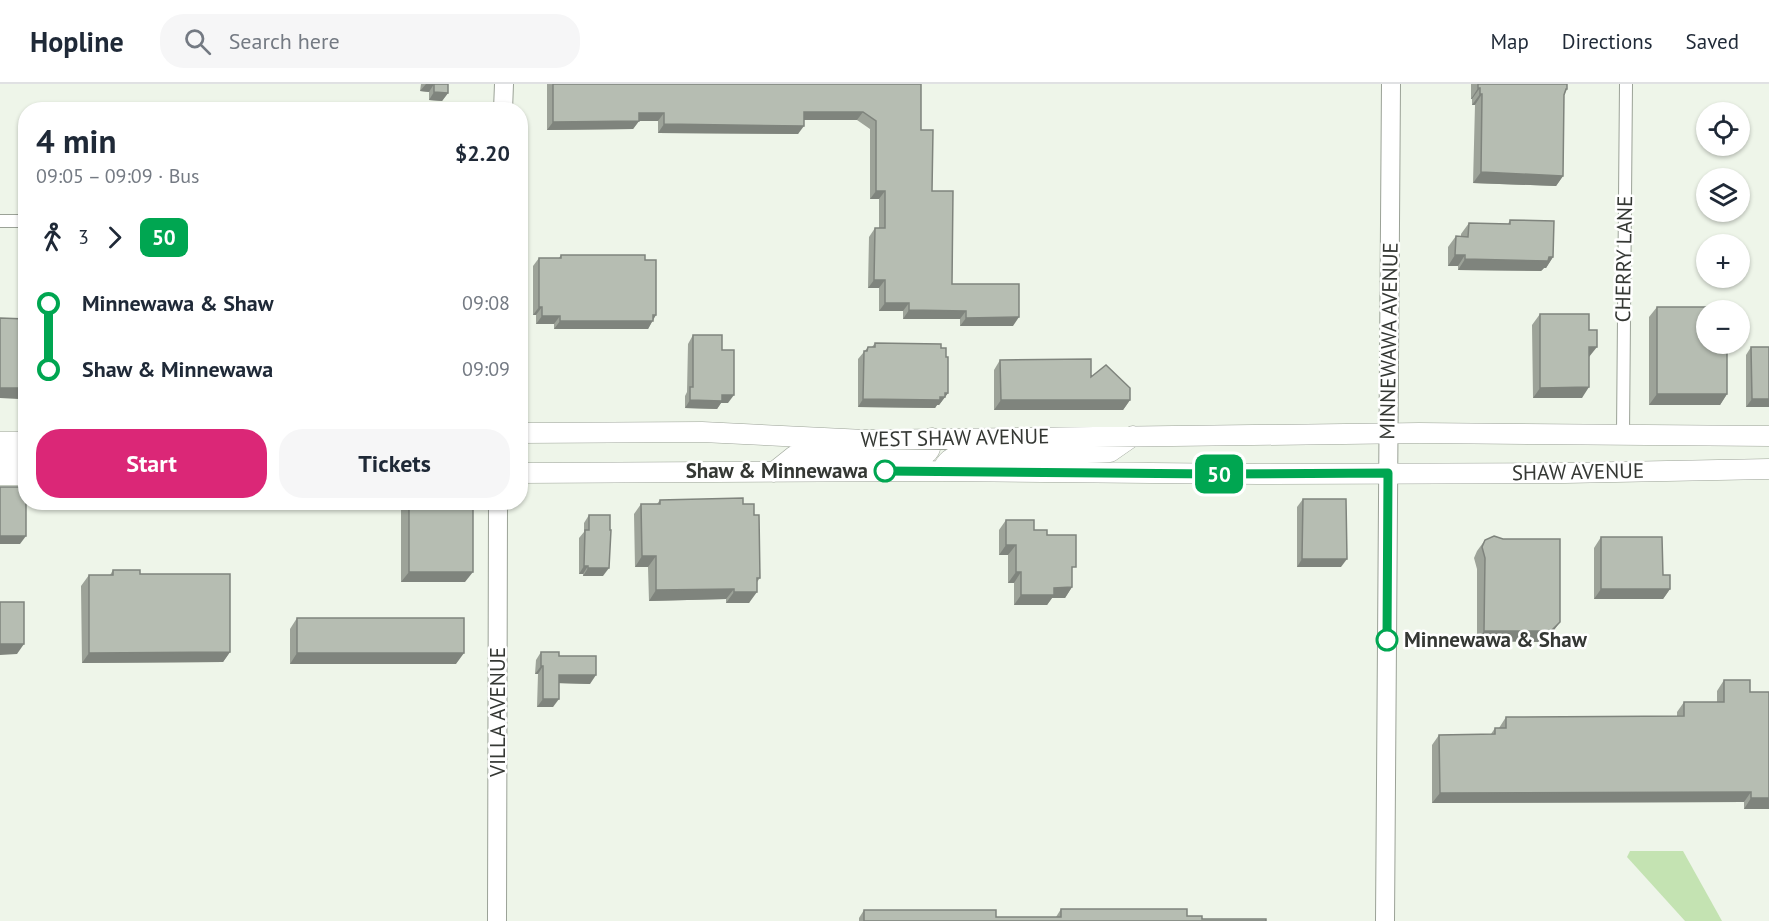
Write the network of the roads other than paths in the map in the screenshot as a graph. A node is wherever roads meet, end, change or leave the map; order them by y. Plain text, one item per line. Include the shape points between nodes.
1 (504, 84) edge
2 (1392, 84) edge
3 (1626, 84) edge
4 (503, 102) edge
5 (0, 221) edge
6 (18, 221) edge
7 (528, 433) edge
8 (1389, 434) junction
9 (1623, 434) junction
10 (1133, 436) junction
11 (1769, 436) edge
12 (932, 438) junction
13 (0, 442) edge
14 (18, 442) edge
15 (0, 459) edge
16 (18, 459) edge
17 (1769, 469) edge
18 (942, 471) junction
19 (774, 472) junction
20 (528, 473) edge
21 (1388, 473) junction
22 (0, 475) edge
23 (18, 475) edge
24 (498, 510) edge
25 (497, 921) edge
26 (1385, 921) edge

1 - 4 street
2 - 8 street, MINNEWAWA AVENUE
3 - 9 street, CHERRY LANE
5 - 6 street
7 - 12 main road, WEST SHAW AVENUE via 702,432 854,439
8 - 9 main road, SHAW AVENUE
8 - 10 main road, WEST SHAW AVENUE
8 - 21 street, MINNEWAWA AVENUE
9 - 11 main road, SHAW AVENUE
10 - 12 main road, WEST SHAW AVENUE
10 - 18 main road via 1110,452 961,455 952,457
12 - 19 main road via 927,455 794,456
13 - 14 main road
15 - 16 main road
17 - 21 main road, SHAW AVENUE
18 - 19 main road, WEST SHAW AVENUE
18 - 21 main road, WEST SHAW AVENUE
19 - 20 main road, WEST SHAW AVENUE
21 - 26 street, MINNEWAWA AVENUE
22 - 23 main road
24 - 25 street, VILLA AVENUE

